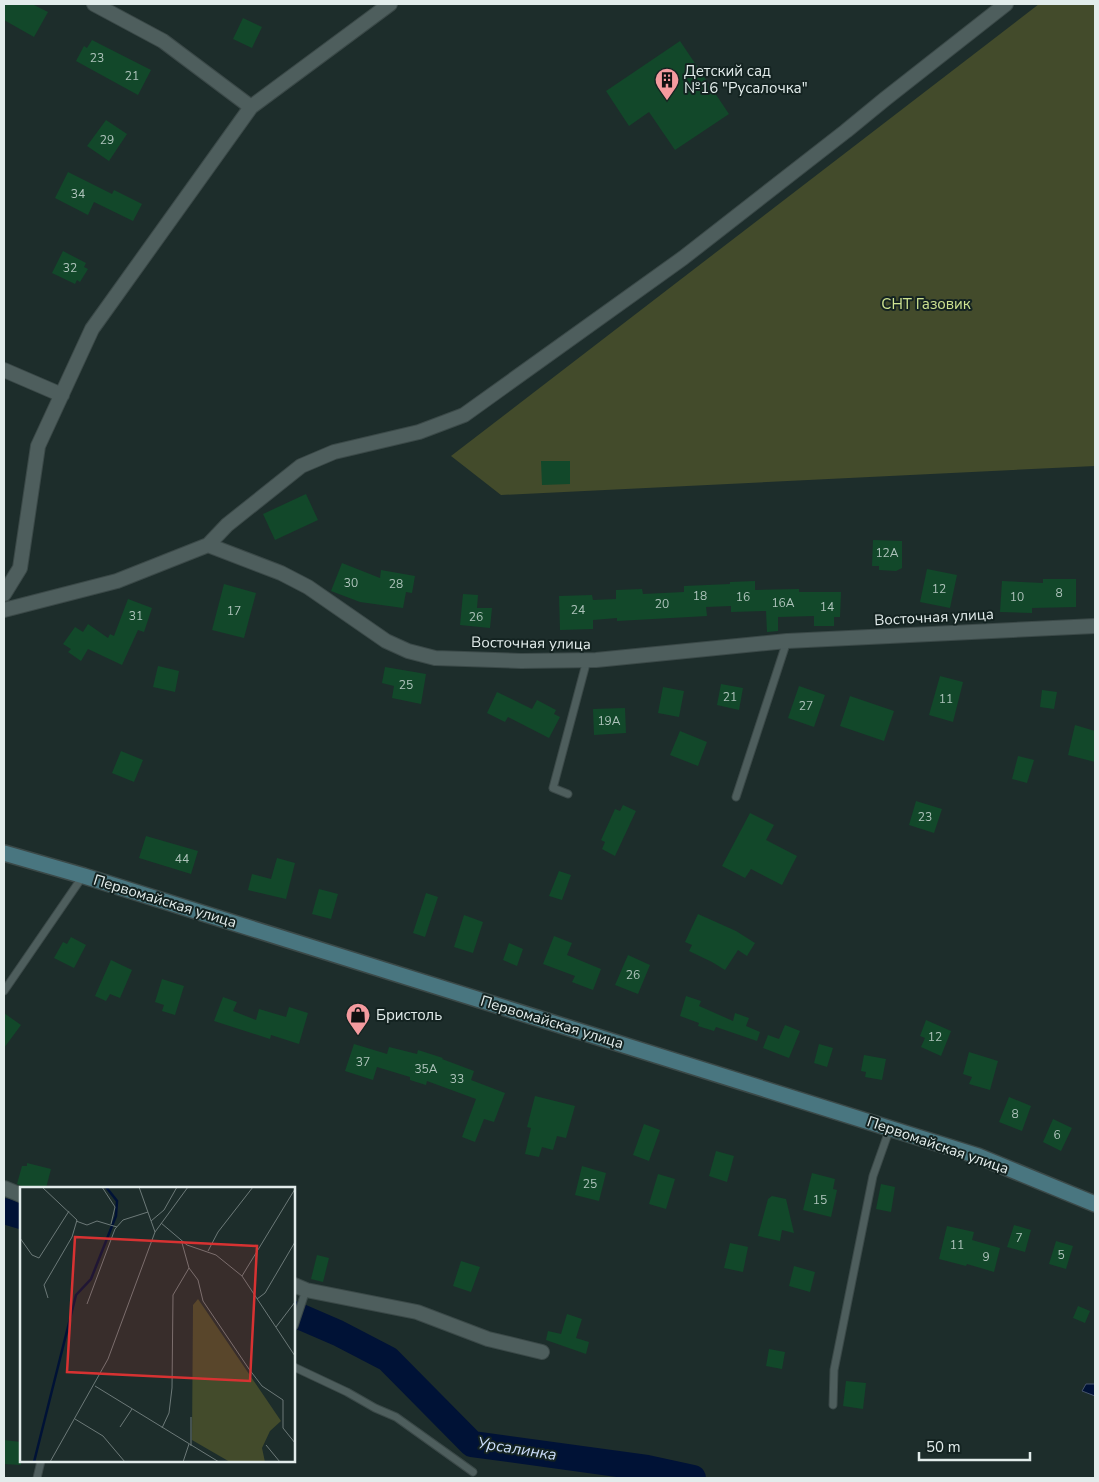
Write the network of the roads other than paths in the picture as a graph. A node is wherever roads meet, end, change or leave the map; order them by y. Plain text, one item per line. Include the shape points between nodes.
1 (94, 4) edge
2 (390, 4) edge
3 (1006, 4) edge
4 (251, 107) junction
5 (4, 370) edge
6 (62, 395) junction
7 (208, 545) junction
8 (4, 594) edge
9 (4, 610) edge
10 (1095, 626) edge
11 (787, 641) junction
12 (587, 660) junction
13 (568, 794) dead end
14 (736, 797) dead end
15 (4, 853) edge
16 (84, 876) junction
17 (4, 990) edge
18 (890, 1128) junction
19 (4, 1188) edge
20 (20, 1195) edge
21 (1095, 1204) edge
22 (300, 1287) edge
23 (295, 1320) edge
24 (542, 1352) dead end
25 (295, 1367) edge
26 (833, 1406) dead end
27 (42, 1462) edge
28 (473, 1472) dead end
29 (37, 1478) edge

1 - 4 street via 163,41
2 - 4 street
3 - 7 street via 683,258 464,415 419,432 334,452 301,466 227,525
4 - 6 street via 92,330
5 - 6 street
6 - 8 street via 38,446 20,568
7 - 9 street via 117,581
7 - 12 street, Восточная улица via 308,587 386,642 408,651 435,658
10 - 11 street, Восточная улица
11 - 12 street, Восточная улица
11 - 14 lane
12 - 13 lane via 553,788
15 - 16 main road, Первомайская улица
16 - 17 lane
16 - 18 main road, Первомайская улица
18 - 21 main road, Первомайская улица via 978,1156
18 - 26 lane via 871,1186 834,1370
19 - 20 street
22 - 23 lane
22 - 24 street via 417,1312 488,1339
25 - 28 lane via 396,1417
27 - 29 lane

